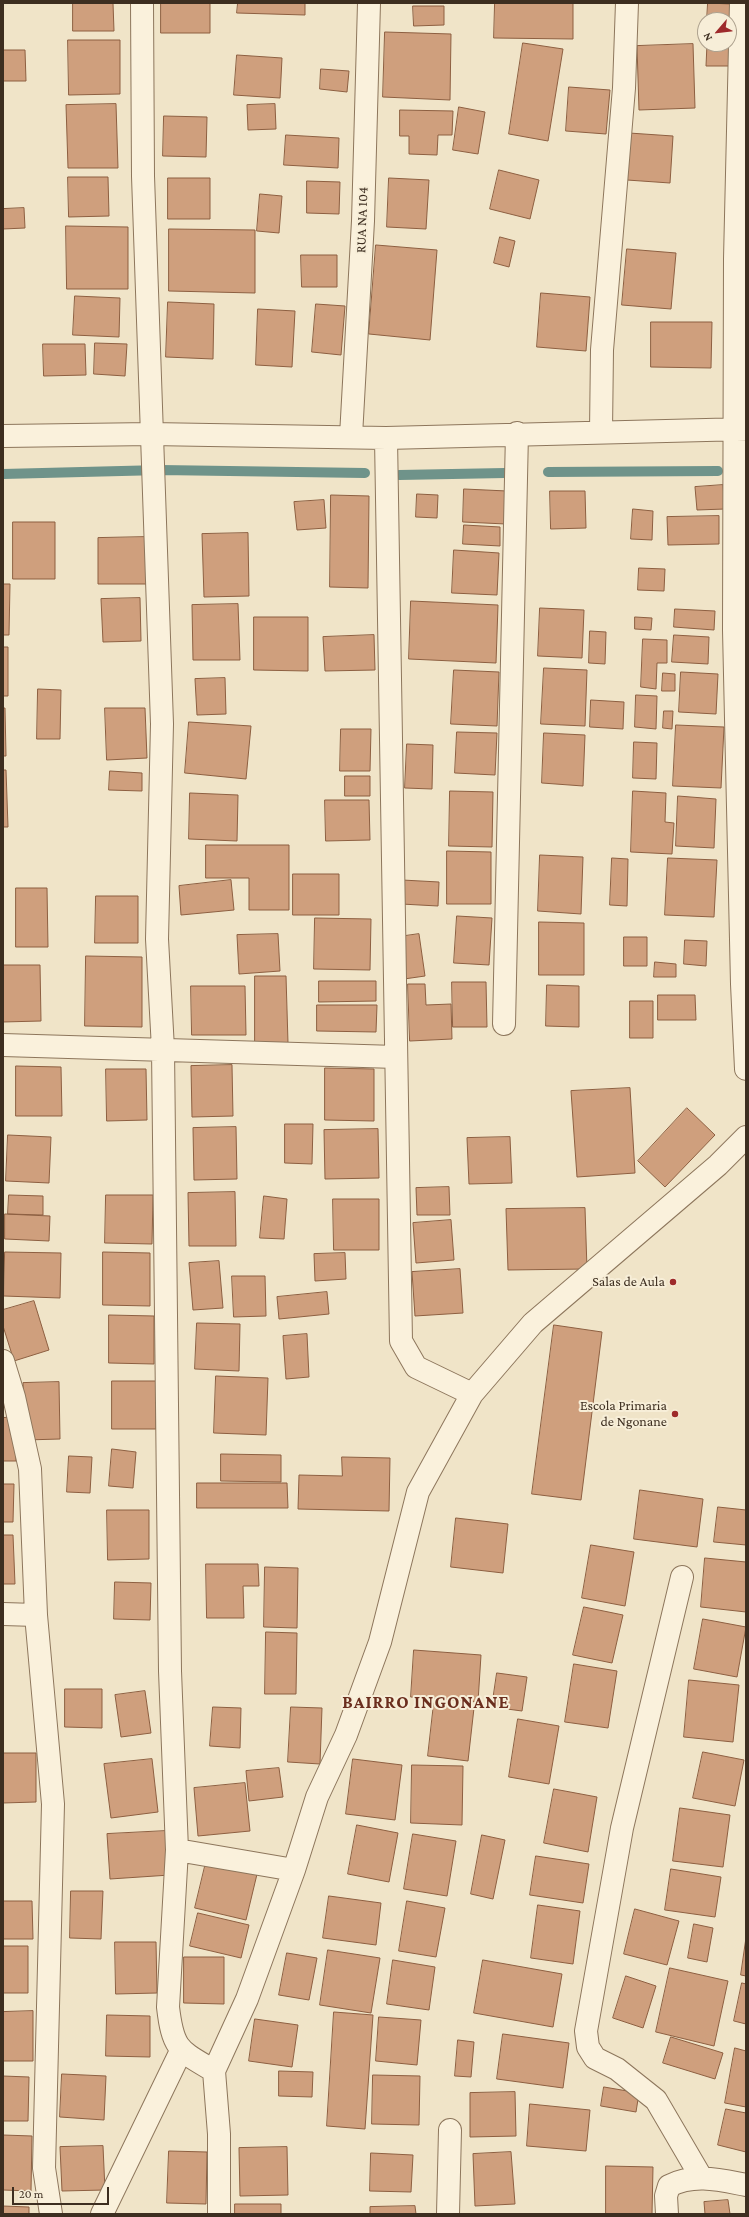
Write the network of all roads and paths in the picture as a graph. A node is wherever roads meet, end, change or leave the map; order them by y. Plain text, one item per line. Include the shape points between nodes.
1 (142, 3) edge
2 (369, 3) edge
3 (627, 3) edge
4 (741, 3) edge
5 (740, 429) edge
6 (601, 431) junction
7 (151, 434) junction
8 (517, 434) junction
9 (3, 436) edge
10 (350, 436) junction
11 (386, 438) junction
12 (504, 1024) dead end
13 (3, 1045) edge
14 (163, 1049) junction
15 (396, 1057) junction
16 (746, 1069) edge
17 (746, 1137) edge
18 (3, 1361) edge
19 (472, 1394) junction
20 (682, 1577) dead end
21 (3, 1614) edge
22 (36, 1615) junction
23 (177, 1850) junction
24 (294, 1870) junction
25 (182, 2051) junction
26 (214, 2071) junction
27 (450, 2130) dead end
28 (701, 2177) junction
29 (746, 2185) edge
30 (51, 2214) edge
31 (102, 2214) edge
32 (219, 2214) edge
33 (448, 2214) edge
34 (667, 2214) edge

1 - 7 street via 143,176
2 - 10 street, RUA NA 104 via 362,221
3 - 6 street via 624,88 602,350
4 - 5 street
5 - 6 street
5 - 16 street via 734,646
6 - 8 street
7 - 9 street
7 - 10 street
7 - 14 street via 162,724 157,939
8 - 11 street
8 - 12 street
10 - 11 street
11 - 15 street
13 - 14 street
14 - 15 street
14 - 23 street via 170,1671
15 - 19 street via 401,1341 416,1367
17 - 19 street via 712,1170 533,1324
18 - 22 street via 30,1469
19 - 24 street via 418,1492 380,1642 346,1735 317,1797
20 - 28 street via 622,1828 586,2031 588,2046 595,2058 617,2069 656,2100
21 - 22 street
22 - 30 street via 53,1804 44,2168
23 - 24 street
23 - 25 street via 168,2007 171,2032
24 - 26 street via 248,1999
25 - 26 street
25 - 31 street
26 - 32 street via 219,2134
27 - 33 street
28 - 29 street
28 - 34 street via 680,2180 669,2186 666,2196

